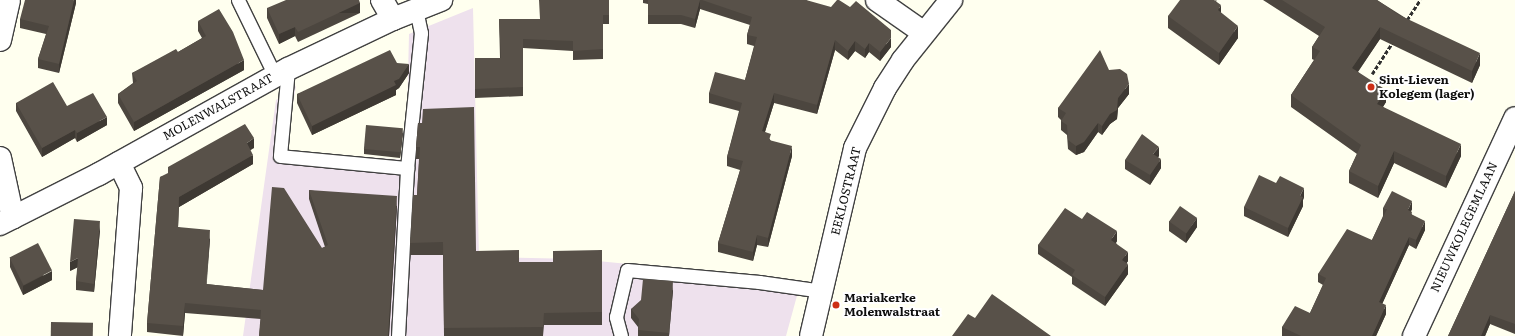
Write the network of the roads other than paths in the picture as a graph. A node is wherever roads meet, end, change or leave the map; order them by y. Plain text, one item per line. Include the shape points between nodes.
1 (9, 0) edge
2 (238, 0) edge
3 (382, 0) edge
4 (441, 0) edge
5 (877, 0) edge
6 (951, 0) edge
7 (416, 10) junction
8 (393, 19) junction
9 (924, 33) junction
10 (0, 40) edge
11 (281, 72) junction
12 (1515, 118) edge
13 (0, 158) edge
14 (119, 163) junction
15 (408, 168) junction
16 (7, 221) edge
17 (822, 291) junction
18 (120, 336) edge
19 (398, 336) edge
20 (621, 336) edge
21 (811, 336) edge
22 (1414, 336) edge

1 - 10 street
2 - 11 lane
3 - 8 street
4 - 7 street, MOLENWALSTRAAT
5 - 9 street
6 - 9 street, EEKLOSTRAAT
7 - 8 street, MOLENWALSTRAAT
7 - 15 lane via 421,33
8 - 11 street, MOLENWALSTRAAT
9 - 17 street, EEKLOSTRAAT via 885,88 855,148
11 - 14 street, MOLENWALSTRAAT
11 - 15 lane via 280,156
12 - 22 street, NIEUWKOLEGEMLAAN
13 - 16 street
14 - 16 street, MOLENWALSTRAAT
14 - 18 street via 131,188
15 - 19 lane
17 - 20 lane via 759,282 627,270 616,317
17 - 21 street, EEKLOSTRAAT

